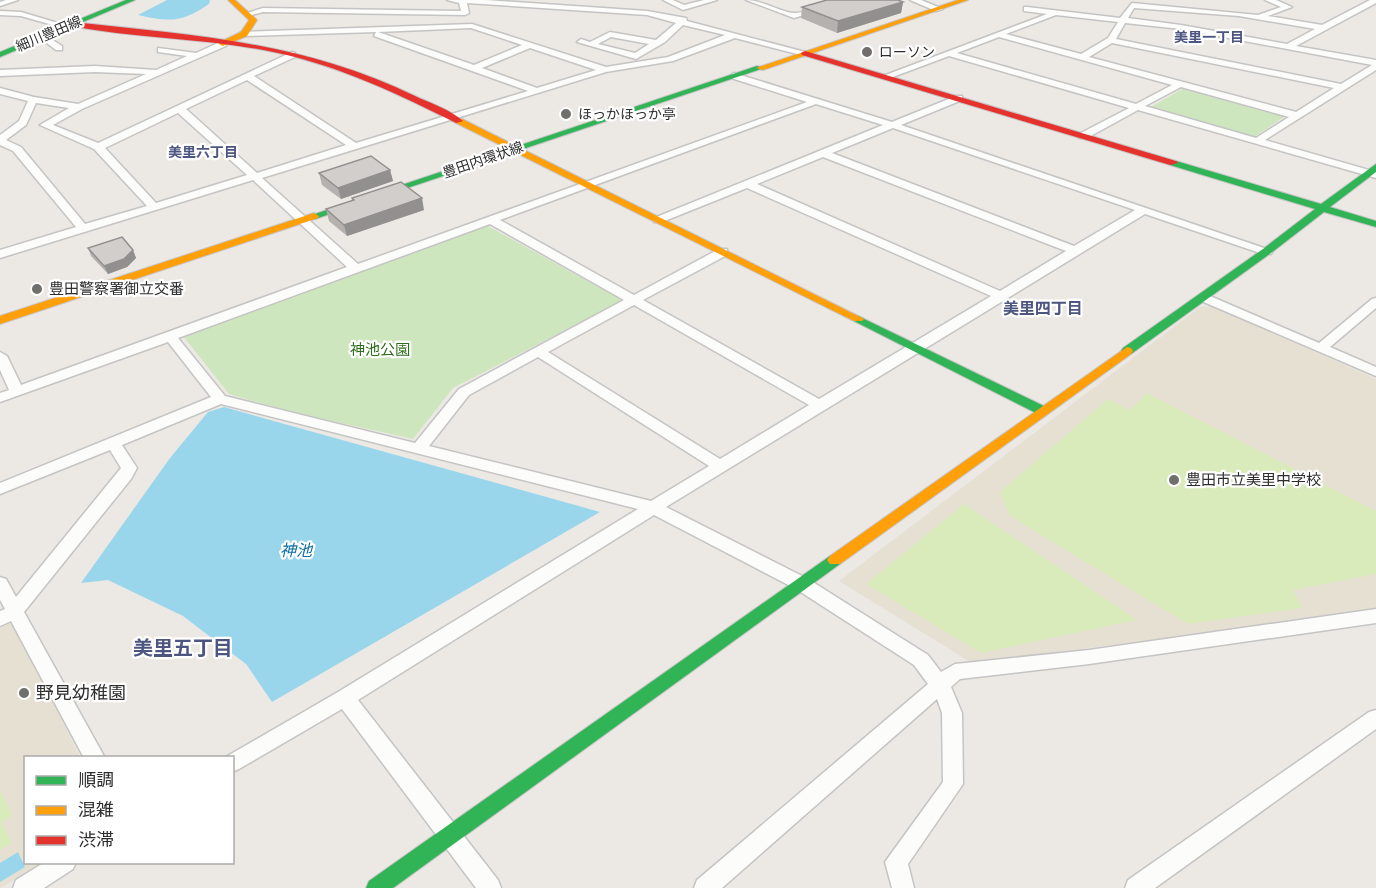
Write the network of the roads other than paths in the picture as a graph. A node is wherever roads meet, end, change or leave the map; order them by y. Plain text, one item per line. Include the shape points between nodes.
1 (14, 0) edge
2 (132, 0) edge
3 (231, 0) edge
4 (451, 0) edge
5 (608, 0) edge
6 (667, 0) edge
7 (713, 0) edge
8 (750, 0) edge
9 (914, 0) edge
10 (965, 0) edge
11 (1269, 0) edge
12 (1376, 0) edge
13 (840, 1) edge
14 (463, 2) junction
15 (0, 4) edge
16 (683, 8) junction
17 (939, 9) junction
18 (1027, 9) dead end
19 (612, 10) junction
20 (391, 12) junction
21 (0, 13) edge
22 (1056, 13) junction
23 (248, 14) junction
24 (1258, 17) junction
25 (684, 20) junction
26 (1122, 20) junction
27 (70, 25) junction
28 (1323, 28) junction
29 (368, 30) junction
30 (244, 34) junction
31 (1000, 34) junction
32 (734, 35) junction
33 (43, 36) junction
34 (1111, 40) junction
35 (222, 44) junction
36 (656, 44) junction
37 (530, 45) junction
38 (1288, 46) junction
39 (59, 48) dead end
40 (160, 50) dead end
41 (805, 53) junction
42 (948, 53) junction
43 (0, 55) edge
44 (196, 55) junction
45 (292, 55) junction
46 (1082, 57) junction
47 (1376, 64) edge
48 (475, 68) junction
49 (605, 70) junction
50 (157, 72) junction
51 (0, 73) edge
52 (248, 76) junction
53 (734, 76) junction
54 (887, 76) junction
55 (1180, 84) junction
56 (1340, 87) junction
57 (0, 91) edge
58 (538, 91) junction
59 (959, 98) junction
60 (33, 100) junction
61 (814, 102) junction
62 (1135, 106) junction
63 (79, 107) junction
64 (179, 108) junction
65 (1298, 116) junction
66 (454, 117) junction
67 (892, 125) junction
68 (1083, 136) junction
69 (0, 140) edge
70 (1257, 141) junction
71 (354, 146) junction
72 (98, 147) junction
73 (515, 149) junction
74 (822, 153) junction
75 (1374, 172) edge
76 (254, 177) junction
77 (746, 183) junction
78 (587, 184) junction
79 (154, 207) junction
80 (1143, 210) junction
81 (1323, 210) junction
82 (305, 219) junction
83 (490, 219) junction
84 (658, 220) junction
85 (1376, 224) edge
86 (83, 229) junction
87 (1076, 251) junction
88 (1267, 251) junction
89 (723, 252) junction
90 (0, 254) edge
91 (355, 268) junction
92 (1001, 296) junction
93 (1203, 297) junction
94 (632, 301) junction
95 (1376, 302) edge
96 (1360, 317) junction
97 (0, 320) edge
98 (1376, 322) edge
99 (170, 336) junction
100 (918, 348) junction
101 (1321, 348) junction
102 (538, 352) junction
103 (0, 356) edge
104 (1376, 372) edge
105 (17, 392) junction
106 (0, 398) edge
107 (220, 399) junction
108 (819, 405) junction
109 (1043, 411) junction
110 (113, 442) junction
111 (419, 448) junction
112 (720, 466) junction
113 (0, 489) edge
114 (653, 507) junction
115 (0, 584) edge
116 (802, 584) junction
117 (7, 616) edge
118 (1376, 616) edge
119 (941, 686) junction
120 (345, 698) junction
121 (1376, 718) edge
122 (94, 756) edge
123 (234, 762) edge
124 (449, 836) junction
125 (62, 864) edge
126 (24, 888) edge
127 (376, 888) edge
128 (490, 888) edge
129 (705, 888) edge
130 (903, 888) edge
131 (1136, 888) edge

1 - 15 street
2 - 27 street, 細川豊田線
3 - 23 street
4 - 14 street
5 - 19 street via 615,3
6 - 16 street
7 - 16 street
8 - 13 street via 794,16
9 - 17 street
10 - 17 street, 豊田内環状線
11 - 24 street via 1288,7
12 - 28 street
14 - 19 street
14 - 20 street via 465,13
16 - 25 street
17 - 41 street, 豊田内環状線
18 - 22 street
19 - 25 street
20 - 23 street via 263,10
20 - 29 street
21 - 27 street
22 - 26 street
22 - 31 street
23 - 30 street via 253,20
24 - 26 street via 1135,5 1130,6
24 - 28 street
25 - 32 street
25 - 36 street
26 - 34 street
26 - 38 street
27 - 33 street, 細川豊田線
27 - 35 street
28 - 38 street
29 - 30 street
29 - 37 street via 472,26
29 - 48 street
30 - 35 street
31 - 42 street
31 - 46 street
32 - 41 street
32 - 49 street via 670,59
33 - 39 street
33 - 43 street, 細川豊田線
34 - 46 street
34 - 56 street
35 - 44 street
35 - 45 street
36 - 36 street via 632,57 585,44 610,34
37 - 48 street
37 - 49 street
38 - 47 street
40 - 44 street
41 - 53 street, 豊田内環状線
41 - 54 street
42 - 54 street
42 - 62 street
44 - 50 street
45 - 52 street
45 - 66 street via 356,72
46 - 55 street
47 - 56 street
48 - 58 street
49 - 58 street
50 - 51 street via 95,69
50 - 63 street
52 - 64 street
52 - 71 street
53 - 61 street
53 - 73 street, 豊田内環状線
54 - 59 street
55 - 62 street
55 - 65 street
56 - 65 street
57 - 60 street
58 - 66 street
59 - 67 street
59 - 68 street
60 - 63 street
60 - 69 street via 23,123
61 - 67 street
61 - 78 street
62 - 68 street
62 - 70 street
63 - 72 street via 45,125
64 - 72 street
64 - 76 street
65 - 70 street
66 - 71 street
66 - 73 street
67 - 74 street
67 - 80 street
68 - 81 street
69 - 86 street via 16,149
70 - 75 street
71 - 76 street
72 - 79 street
73 - 78 street
73 - 82 street, 豊田内環状線
74 - 77 street
74 - 87 street
75 - 81 street
76 - 79 street
76 - 82 street
77 - 84 street
77 - 92 street
78 - 83 street
78 - 84 street
79 - 86 street
80 - 87 street
80 - 88 street
81 - 85 street
81 - 88 street
82 - 91 street
82 - 97 street, 豊田内環状線
83 - 91 street
83 - 94 street
84 - 89 street
86 - 90 street
87 - 92 street
88 - 93 street
89 - 94 street
89 - 100 street
91 - 99 street
92 - 100 street
93 - 101 street
93 - 109 street
94 - 102 street
94 - 108 street
95 - 96 street
96 - 98 street
96 - 101 street
99 - 105 street
99 - 107 street
100 - 108 street
100 - 109 street
101 - 104 street
102 - 111 street via 464,392
102 - 112 street
103 - 105 street
105 - 106 street
107 - 110 street
107 - 111 street
108 - 112 street
109 - 116 street
110 - 113 street
110 - 117 street via 129,468 126,473
111 - 114 street
112 - 114 street
114 - 116 street
114 - 120 street
115 - 117 street
116 - 119 street via 921,660
116 - 124 street
117 - 122 street
118 - 119 street via 955,672
119 - 129 street
119 - 130 street via 952,713 953,784 896,862
120 - 123 street
120 - 124 street
121 - 131 street
124 - 127 street
124 - 128 street
125 - 126 street

